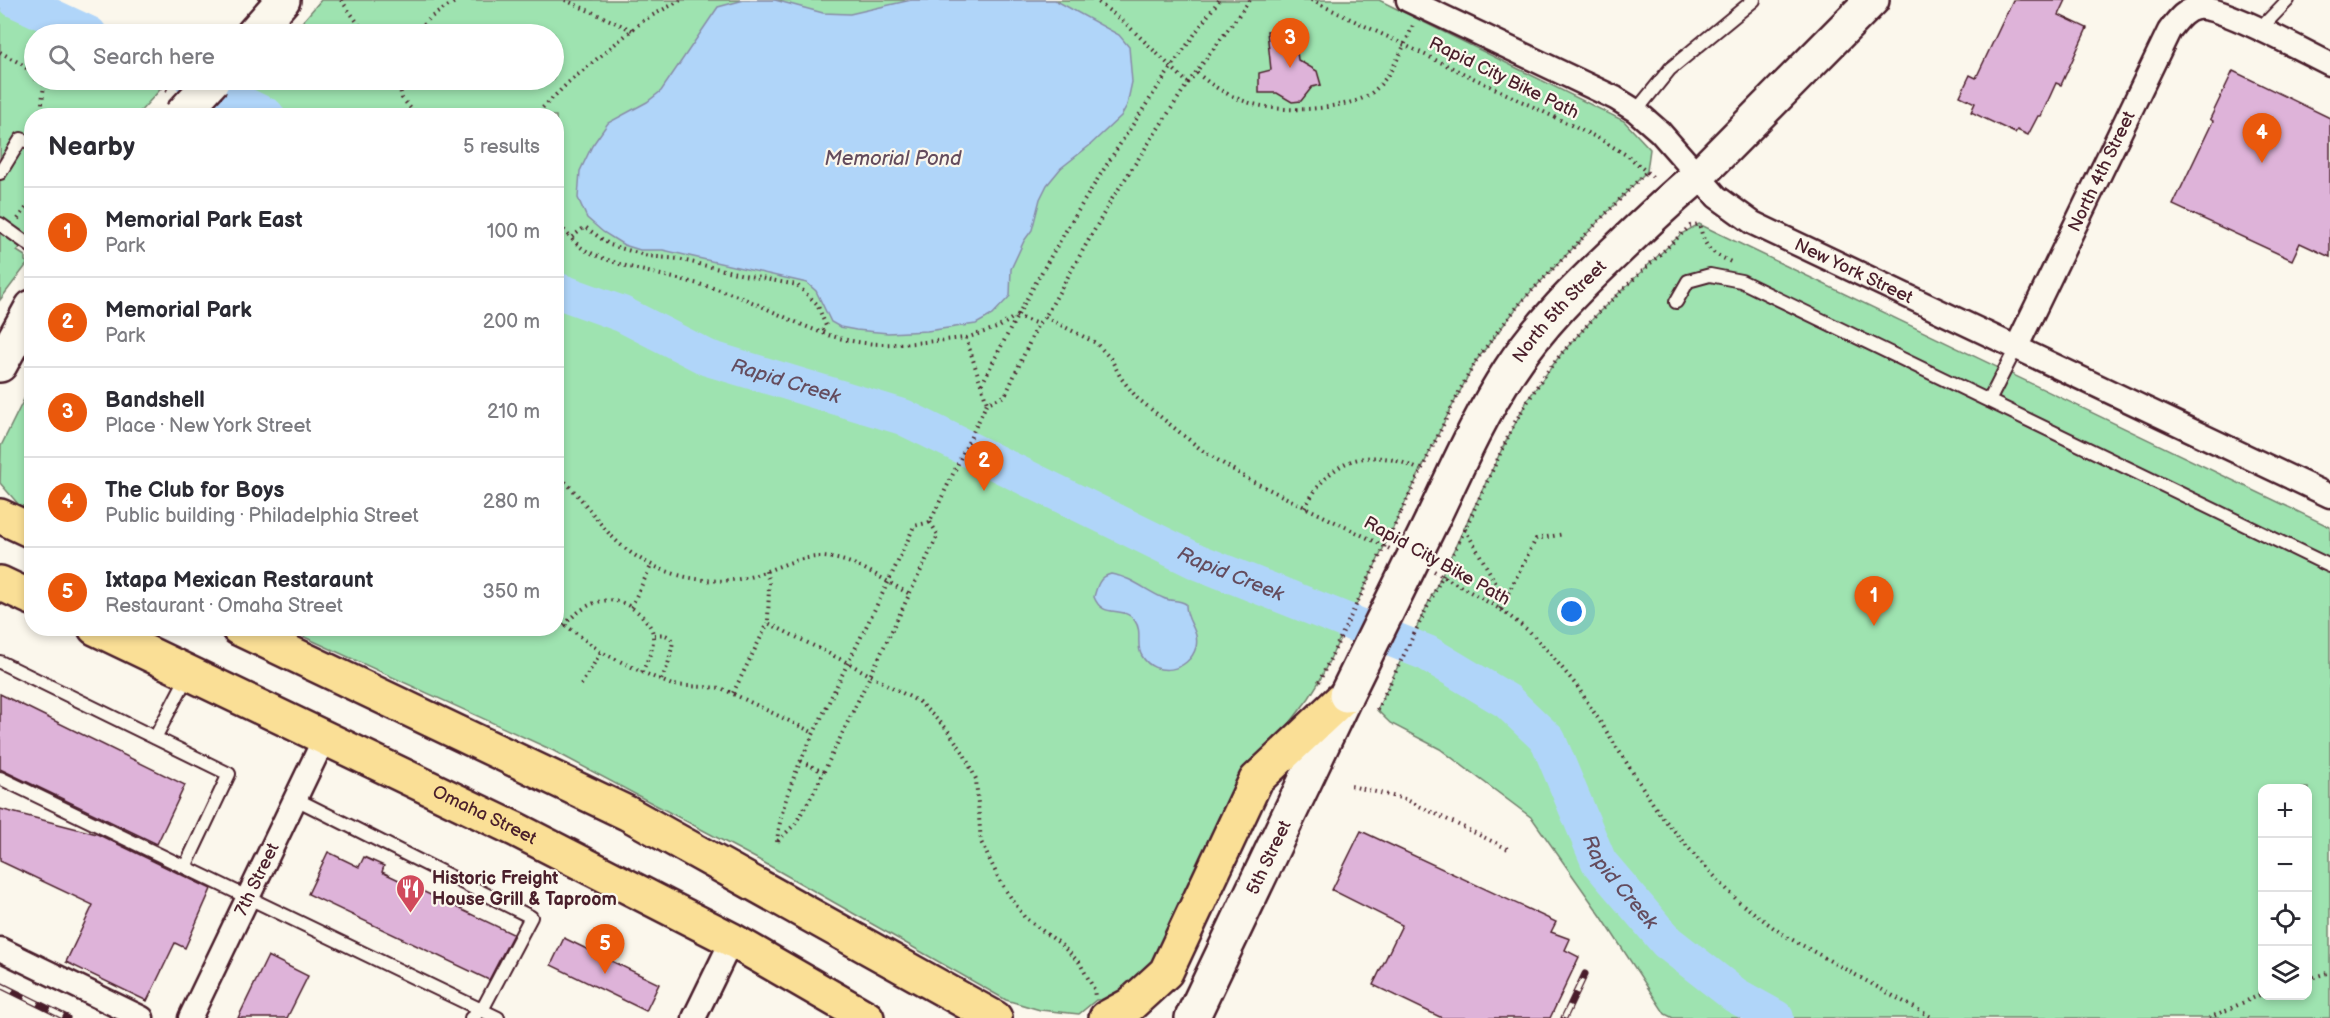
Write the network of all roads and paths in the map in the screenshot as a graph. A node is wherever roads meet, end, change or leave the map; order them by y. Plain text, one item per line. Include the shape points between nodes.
1 (283, 0) edge
2 (340, 0) edge
3 (458, 0) edge
4 (566, 0) edge
5 (681, 0) edge
6 (1095, 0) edge
7 (1219, 0) edge
8 (1250, 0) edge
9 (1311, 0) edge
10 (1754, 0) edge
11 (1872, 0) edge
12 (2288, 0) edge
13 (1415, 3) edge
14 (2196, 4) edge
15 (262, 24) edge
16 (358, 24) edge
17 (425, 24) edge
18 (632, 30) junction
19 (2259, 30) junction
20 (1404, 44) junction
21 (0, 52) edge
22 (2330, 64) edge
23 (24, 66) edge
24 (1170, 68) junction
25 (1197, 73) junction
26 (1188, 83) junction
27 (564, 87) edge
28 (44, 90) edge
29 (204, 90) edge
30 (400, 90) edge
31 (561, 90) edge
32 (42, 108) edge
33 (187, 108) edge
34 (410, 108) edge
35 (542, 108) edge
36 (1636, 111) junction
37 (24, 140) edge
38 (0, 173) edge
39 (1698, 176) junction
40 (1673, 197) junction
41 (1699, 224) junction
42 (0, 225) edge
43 (564, 229) edge
44 (572, 237) junction
45 (24, 242) edge
46 (1737, 265) dead end
47 (1676, 302) dead end
48 (1016, 316) junction
49 (1045, 317) junction
50 (24, 322) edge
51 (1038, 324) junction
52 (822, 333) junction
53 (966, 338) junction
54 (2017, 346) junction
55 (0, 365) edge
56 (981, 385) junction
57 (1989, 401) junction
58 (987, 403) junction
59 (564, 481) edge
60 (2330, 496) edge
61 (1305, 508) junction
62 (0, 516) edge
63 (1416, 516) junction
64 (930, 522) junction
65 (24, 527) edge
66 (1465, 528) junction
67 (1564, 534) dead end
68 (1400, 554) dead end
69 (652, 564) junction
70 (2330, 566) edge
71 (1431, 570) dead end
72 (766, 571) junction
73 (0, 583) edge
74 (889, 583) junction
75 (24, 594) edge
76 (910, 594) junction
77 (1505, 599) junction
78 (631, 607) junction
79 (1500, 609) junction
80 (768, 623) junction
81 (564, 625) joint
82 (654, 635) junction
83 (111, 636) edge
84 (255, 636) edge
85 (601, 652) junction
86 (0, 662) edge
87 (848, 663) junction
88 (642, 672) junction
89 (189, 674) junction
90 (871, 675) junction
91 (661, 680) junction
92 (581, 685) dead end
93 (1333, 688) junction
94 (733, 693) junction
95 (1377, 710) dead end
96 (814, 733) junction
97 (155, 738) junction
98 (324, 739) junction
99 (801, 761) junction
100 (823, 772) junction
101 (0, 778) edge
102 (1351, 786) dead end
103 (296, 799) junction
104 (1510, 850) dead end
105 (185, 867) junction
106 (247, 898) junction
107 (732, 940) junction
108 (0, 950) edge
109 (2330, 972) edge
110 (2312, 977) edge
111 (2258, 996) edge
112 (1101, 1009) edge
113 (482, 1010) junction
114 (142, 1018) edge
115 (190, 1018) edge
116 (471, 1018) edge
117 (498, 1018) edge
118 (694, 1018) edge
119 (867, 1018) edge
120 (996, 1018) edge
121 (1192, 1018) edge
122 (1933, 1018) edge
123 (2209, 1018) edge

1 - 15 main road
2 - 16 path
3 - 17 path
4 - 18 path
5 - 18 path
6 - 24 path via 1123,21
7 - 24 path
8 - 25 path
9 - 20 path, Rapid City Bike Path
10 - 36 lane via 1670,69
11 - 39 main road, North 5th Street
12 - 19 lane
13 - 20 path
13 - 36 street, New York Street
14 - 19 street
14 - 54 street, North 4th Street via 2169,31
18 - 27 path
19 - 22 street
20 - 25 path via 1371,93 1353,103 1305,110 1277,109 1244,101 1222,92
20 - 40 path, Rapid City Bike Path via 1600,139 1647,171
21 - 23 path
24 - 26 path
24 - 48 path
25 - 26 path
26 - 49 path via 1112,199
28 - 32 path
29 - 33 main road, bridge
30 - 34 path
31 - 35 path
36 - 39 street, New York Street
37 - 38 lane via 21,139
39 - 40 main road, North 5th Street
39 - 54 street, New York Street via 1717,197 1753,223
40 - 41 path, Rapid City Bike Path
40 - 63 main road, North 5th Street via 1573,291 1528,343
41 - 46 path via 1705,245 1712,253
41 - 66 path via 1681,234 1561,354 1515,422
42 - 45 lane
43 - 44 path
44 - 52 path via 586,251 613,262 729,293
44 - 52 path via 585,227 609,245 648,256 797,285 817,304 825,326
47 - 57 lane via 1688,281 1710,275 1741,281
48 - 51 path
48 - 53 path via 999,327
48 - 56 path
49 - 51 path
49 - 61 path, Rapid City Bike Path via 1096,343 1137,398 1203,451
50 - 55 main road
51 - 58 path via 1005,396
52 - 53 path via 877,344
53 - 56 path
54 - 57 lane
54 - 60 street, New York Street
56 - 58 path
57 - 70 lane
58 - 64 path
59 - 69 path via 628,551
61 - 63 path via 1320,482 1340,466 1358,459 1394,459 1420,470
61 - 68 path, Rapid City Bike Path
62 - 65 main road
63 - 93 main road, North 5th Street, bridge
63 - 93 path, bridge
64 - 74 path via 914,526
64 - 76 path via 938,535
66 - 77 path
66 - 95 path, bridge
67 - 77 path via 1536,539
69 - 72 path via 683,577 710,581 731,581
69 - 78 path
71 - 79 path, Rapid City Bike Path
72 - 74 path via 821,557 867,569
72 - 80 path
73 - 75 main road
74 - 76 path
74 - 87 path
76 - 90 path
77 - 79 path
78 - 81 path via 608,600 593,602
78 - 82 path via 649,623
79 - 122 path, Rapid City Bike Path via 1529,631 1561,665 1659,813 1738,902 1790,939
80 - 87 path
80 - 94 path
81 - 85 path
82 - 88 path
82 - 91 path via 669,636 673,642
83 - 89 main road, Omaha Street
84 - 120 main road via 627,813
85 - 88 path
85 - 92 path
86 - 97 lane
87 - 90 path
87 - 96 path
88 - 91 path
89 - 97 lane
89 - 98 main road, Omaha Street
90 - 100 path
90 - 112 path via 931,712 963,752 976,779 980,834 988,861 1025,918 1078,962
91 - 94 path via 682,687 711,686
93 - 112 main road via 1256,780 1166,972 1130,1005
93 - 121 main road, 5th Street
94 - 96 path
96 - 99 path
97 - 105 lane via 229,774
98 - 103 street, 7th Street
98 - 107 main road, Omaha Street via 515,829
99 - 100 path
99 - 100 path via 780,815 777,842 795,824
101 - 105 lane
102 - 104 path via 1406,799
103 - 106 street, 7th Street
103 - 113 lane via 531,917
105 - 106 lane
106 - 113 lane
106 - 115 street, 7th Street
107 - 118 street
107 - 119 main road, Omaha Street
108 - 114 street
109 - 110 path
111 - 123 path
113 - 116 lane
113 - 117 lane

